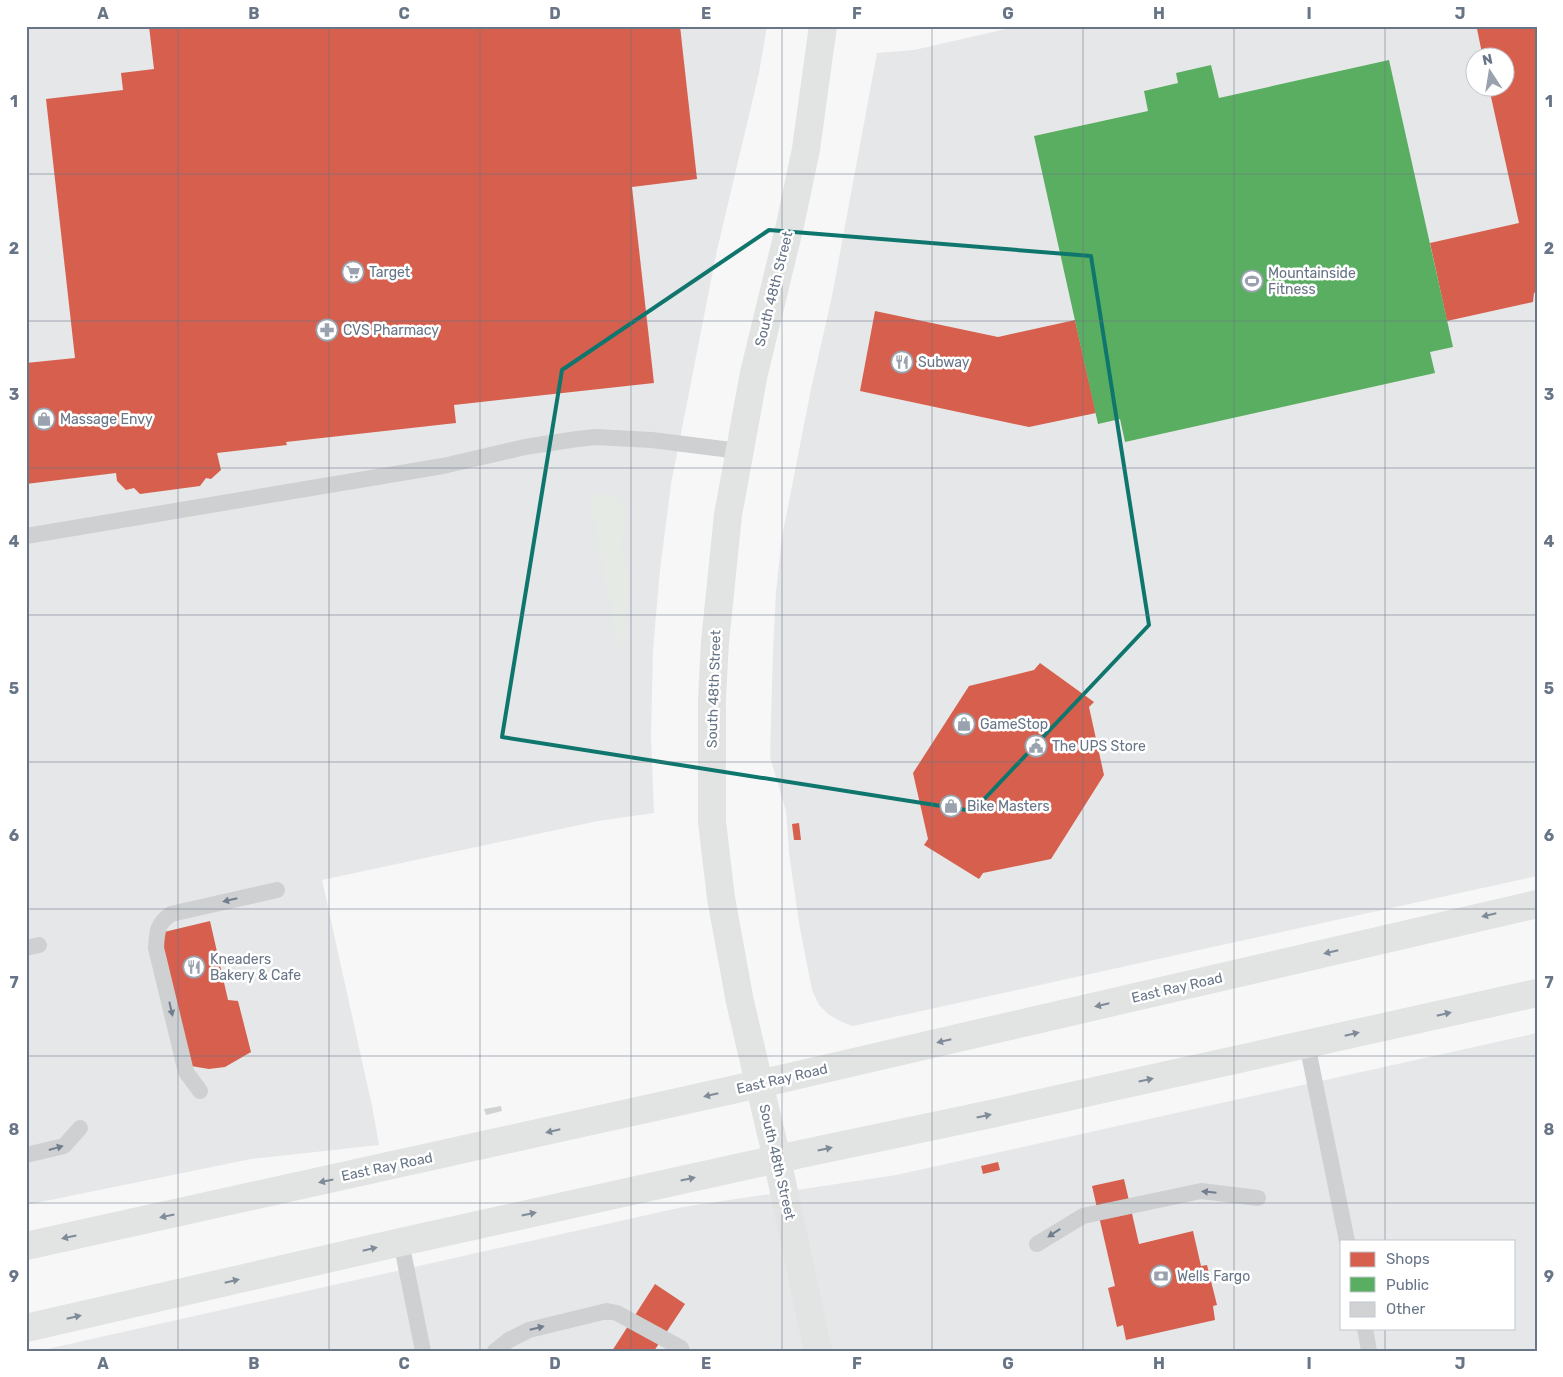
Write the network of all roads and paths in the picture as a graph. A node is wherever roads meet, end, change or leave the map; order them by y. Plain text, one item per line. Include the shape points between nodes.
1 (823, 26) edge
2 (739, 451) junction
3 (26, 536) edge
4 (277, 890) dead end
5 (1537, 904) edge
6 (1537, 993) edge
7 (1306, 1044) junction
8 (759, 1084) junction
9 (200, 1091) dead end
10 (80, 1128) dead end
11 (26, 1155) edge
12 (777, 1159) junction
13 (1258, 1198) dead end
14 (1347, 1240) edge
15 (401, 1242) junction
16 (1037, 1244) dead end
17 (26, 1246) edge
18 (26, 1328) edge
19 (1365, 1330) edge
20 (423, 1351) edge
21 (494, 1351) edge
22 (682, 1351) edge
23 (818, 1351) edge
24 (1369, 1351) edge

1 - 2 main road, South 48th Street via 806,150
2 - 3 lane via 652,440 577,438 434,467
2 - 8 main road, South 48th Street via 728,515 715,642 712,822 726,924
4 -> 9 lane via 171,914 161,921 156,948 186,1072
5 -> 8 main road, East Ray Road
7 -> 6 main road
12 -> 7 main road
7 - 14 lane
8 - 12 main road, South 48th Street
8 -> 17 main road, East Ray Road
11 -> 10 lane via 64,1146
15 -> 12 main road
12 - 23 main road, South 48th Street
13 -> 16 lane via 1201,1191 1083,1216
18 -> 15 main road
15 - 20 lane
19 - 24 lane
21 -> 22 lane via 529,1330 607,1310 618,1313

